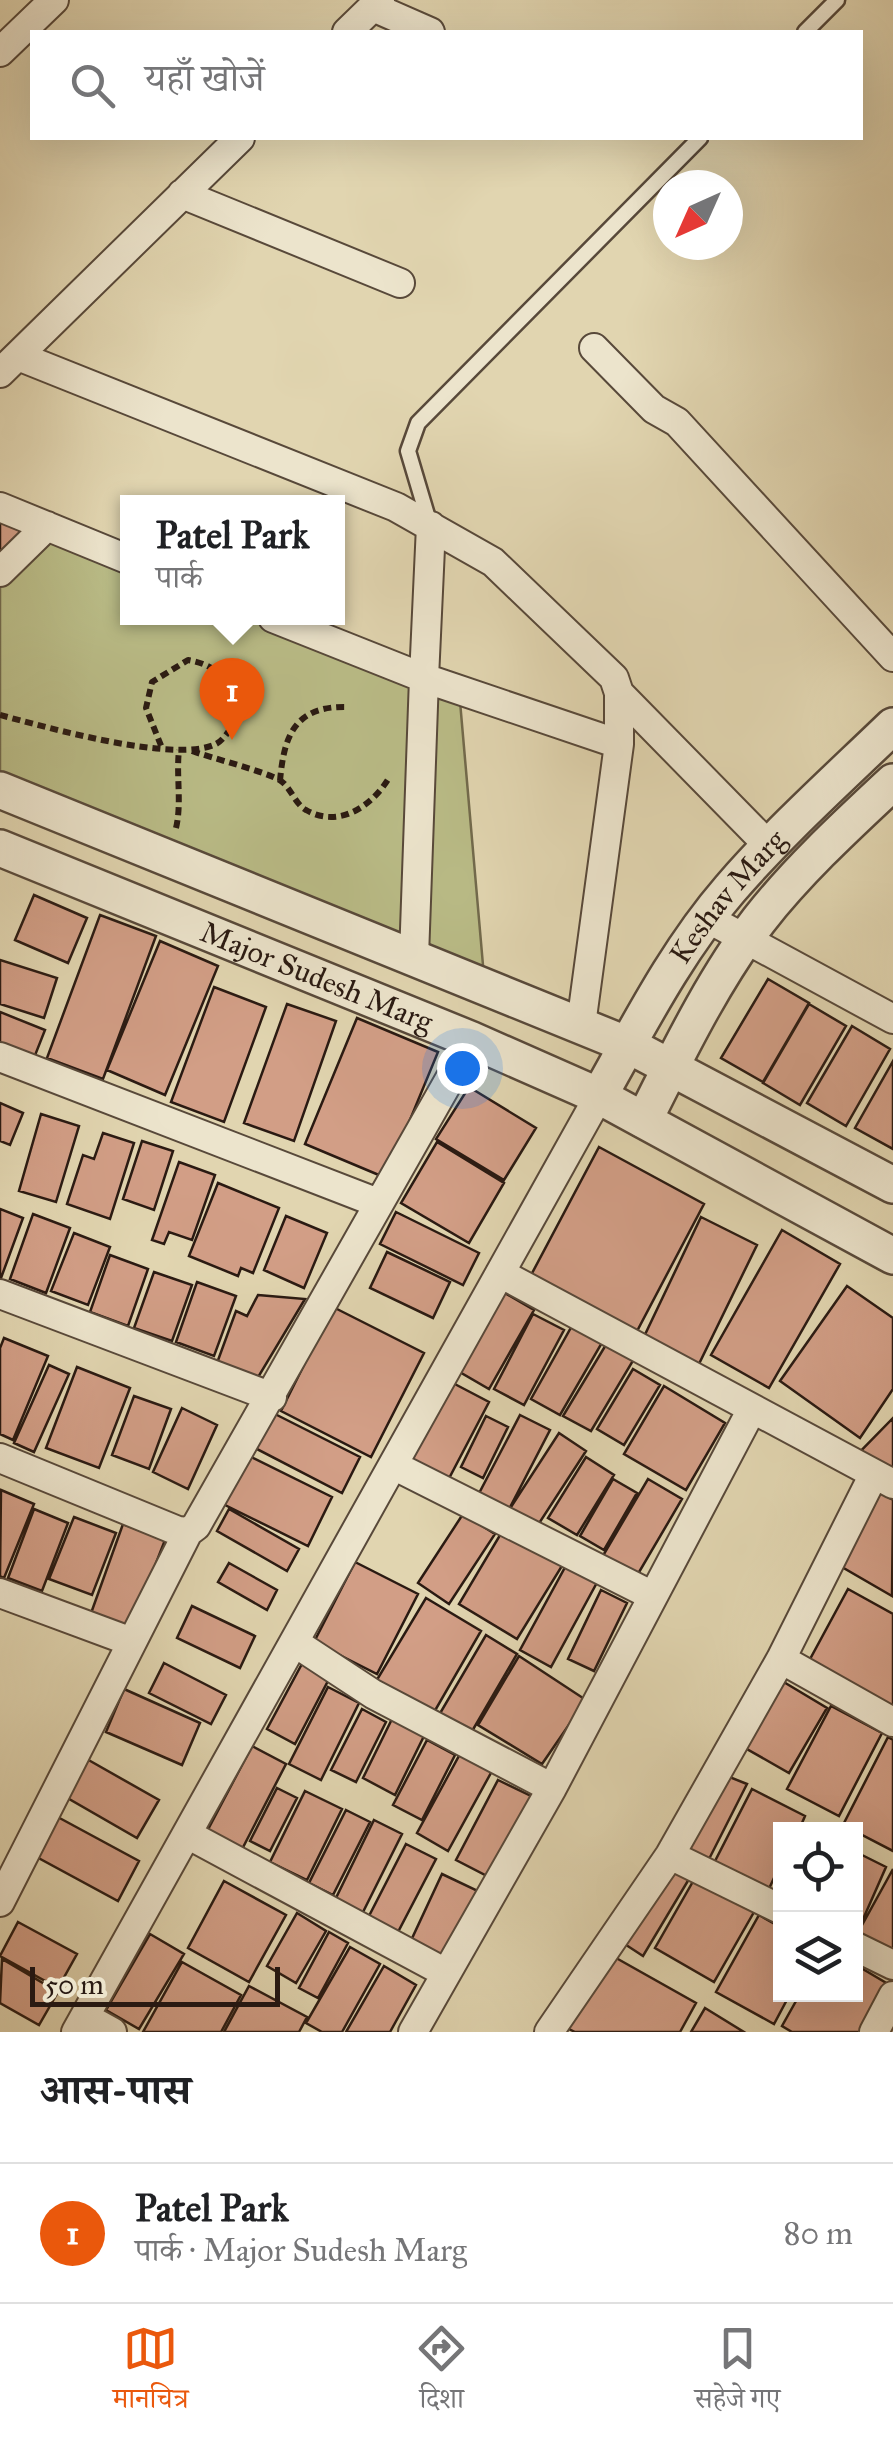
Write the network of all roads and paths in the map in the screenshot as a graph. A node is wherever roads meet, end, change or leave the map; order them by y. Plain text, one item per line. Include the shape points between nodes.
1 (54, 0) edge
2 (837, 0) edge
3 (376, 3) edge
4 (349, 30) edge
5 (426, 30) edge
6 (806, 30) edge
7 (0, 52) edge
8 (238, 140) edge
9 (698, 140) edge
10 (182, 194) junction
11 (400, 283) dead end
12 (594, 348) dead end
13 (9, 364) edge
14 (0, 507) edge
15 (47, 526) junction
16 (430, 526) junction
17 (120, 555) edge
18 (0, 572) edge
19 (291, 625) edge
20 (893, 657) edge
21 (424, 678) junction
22 (619, 693) junction
23 (349, 708) dead end
24 (0, 715) edge
25 (893, 726) edge
26 (619, 744) junction
27 (162, 748) junction
28 (179, 750) junction
29 (191, 751) junction
30 (390, 760) dead end
31 (280, 781) junction
32 (893, 782) edge
33 (0, 790) edge
34 (769, 846) junction
35 (0, 848) edge
36 (163, 856) junction
37 (706, 918) junction
38 (746, 939) junction
39 (414, 957) junction
40 (893, 1018) edge
41 (581, 1024) junction
42 (472, 1040) junction
43 (628, 1045) junction
44 (0, 1057) edge
45 (671, 1068) junction
46 (599, 1096) junction
47 (644, 1120) junction
48 (893, 1186) edge
49 (378, 1202) junction
50 (893, 1256) edge
51 (500, 1273) junction
52 (0, 1294) edge
53 (272, 1397) junction
54 (752, 1409) junction
55 (0, 1458) edge
56 (393, 1464) junction
57 (883, 1479) edge
58 (188, 1532) junction
59 (0, 1593) edge
60 (653, 1596) junction
61 (132, 1642) junction
62 (294, 1642) junction
63 (780, 1658) junction
64 (893, 1722) edge
65 (552, 1788) junction
66 (187, 1834) junction
67 (670, 1854) junction
68 (0, 1902) edge
69 (773, 1906) edge
70 (863, 1950) edge
71 (893, 1965) edge
72 (444, 1972) junction
73 (893, 1996) edge
74 (80, 2025) edge
75 (557, 2030) edge
76 (112, 2032) edge
77 (413, 2032) edge
78 (874, 2032) edge

1 - 7 street
2 - 6 lane
3 - 4 street
3 - 5 street
8 - 10 street
9 - 16 lane via 418,423 408,451
10 - 11 street
10 - 13 street
12 - 20 street via 654,409 677,422
13 - 16 street via 396,507
14 - 15 street
15 - 17 street
15 - 18 street
16 - 21 street
16 - 22 street via 517,582 604,667
19 - 21 street
21 - 26 street
21 - 39 street
22 - 26 street
22 - 34 street
23 - 31 path via 332,707 296,726 284,743
24 - 27 path
25 - 34 street, Keshav Marg
26 - 41 street
27 - 28 path
27 - 29 path via 146,708 152,682 188,660 217,669 240,714 219,743
28 - 29 path
28 - 36 path via 177,826
29 - 31 path
30 - 31 path via 389,780 372,802 331,819 304,810
32 - 38 street, Keshav Marg
33 - 36 street, Major Sudesh Marg
34 - 37 street, Keshav Marg
35 - 42 street, Major Sudesh Marg
36 - 39 street, Major Sudesh Marg
37 - 38 street
37 - 43 street, Keshav Marg
38 - 40 street
38 - 45 street, Keshav Marg
39 - 41 street, Major Sudesh Marg
41 - 43 street, Major Sudesh Marg
42 - 46 street, Major Sudesh Marg
42 - 49 street
43 - 45 street, Major Sudesh Marg
43 - 46 street, Keshav Marg
44 - 49 street
45 - 47 street, Keshav Marg
45 - 48 street, Major Sudesh Marg
46 - 47 street, Major Sudesh Marg
46 - 51 street
47 - 50 street, Major Sudesh Marg
49 - 53 street
51 - 54 street
51 - 56 street
52 - 53 street
53 - 58 street
54 - 57 street
54 - 60 street
55 - 58 street
56 - 60 street
56 - 62 street
57 - 63 street
58 - 61 street
59 - 61 street
60 - 65 street
61 - 68 street
62 - 65 street via 373,1694
62 - 66 street
63 - 64 street
63 - 67 street
65 - 72 street
66 - 72 street
66 - 74 street
67 - 69 street
67 - 75 street
70 - 71 street
72 - 77 street
73 - 78 street
74 - 76 street

